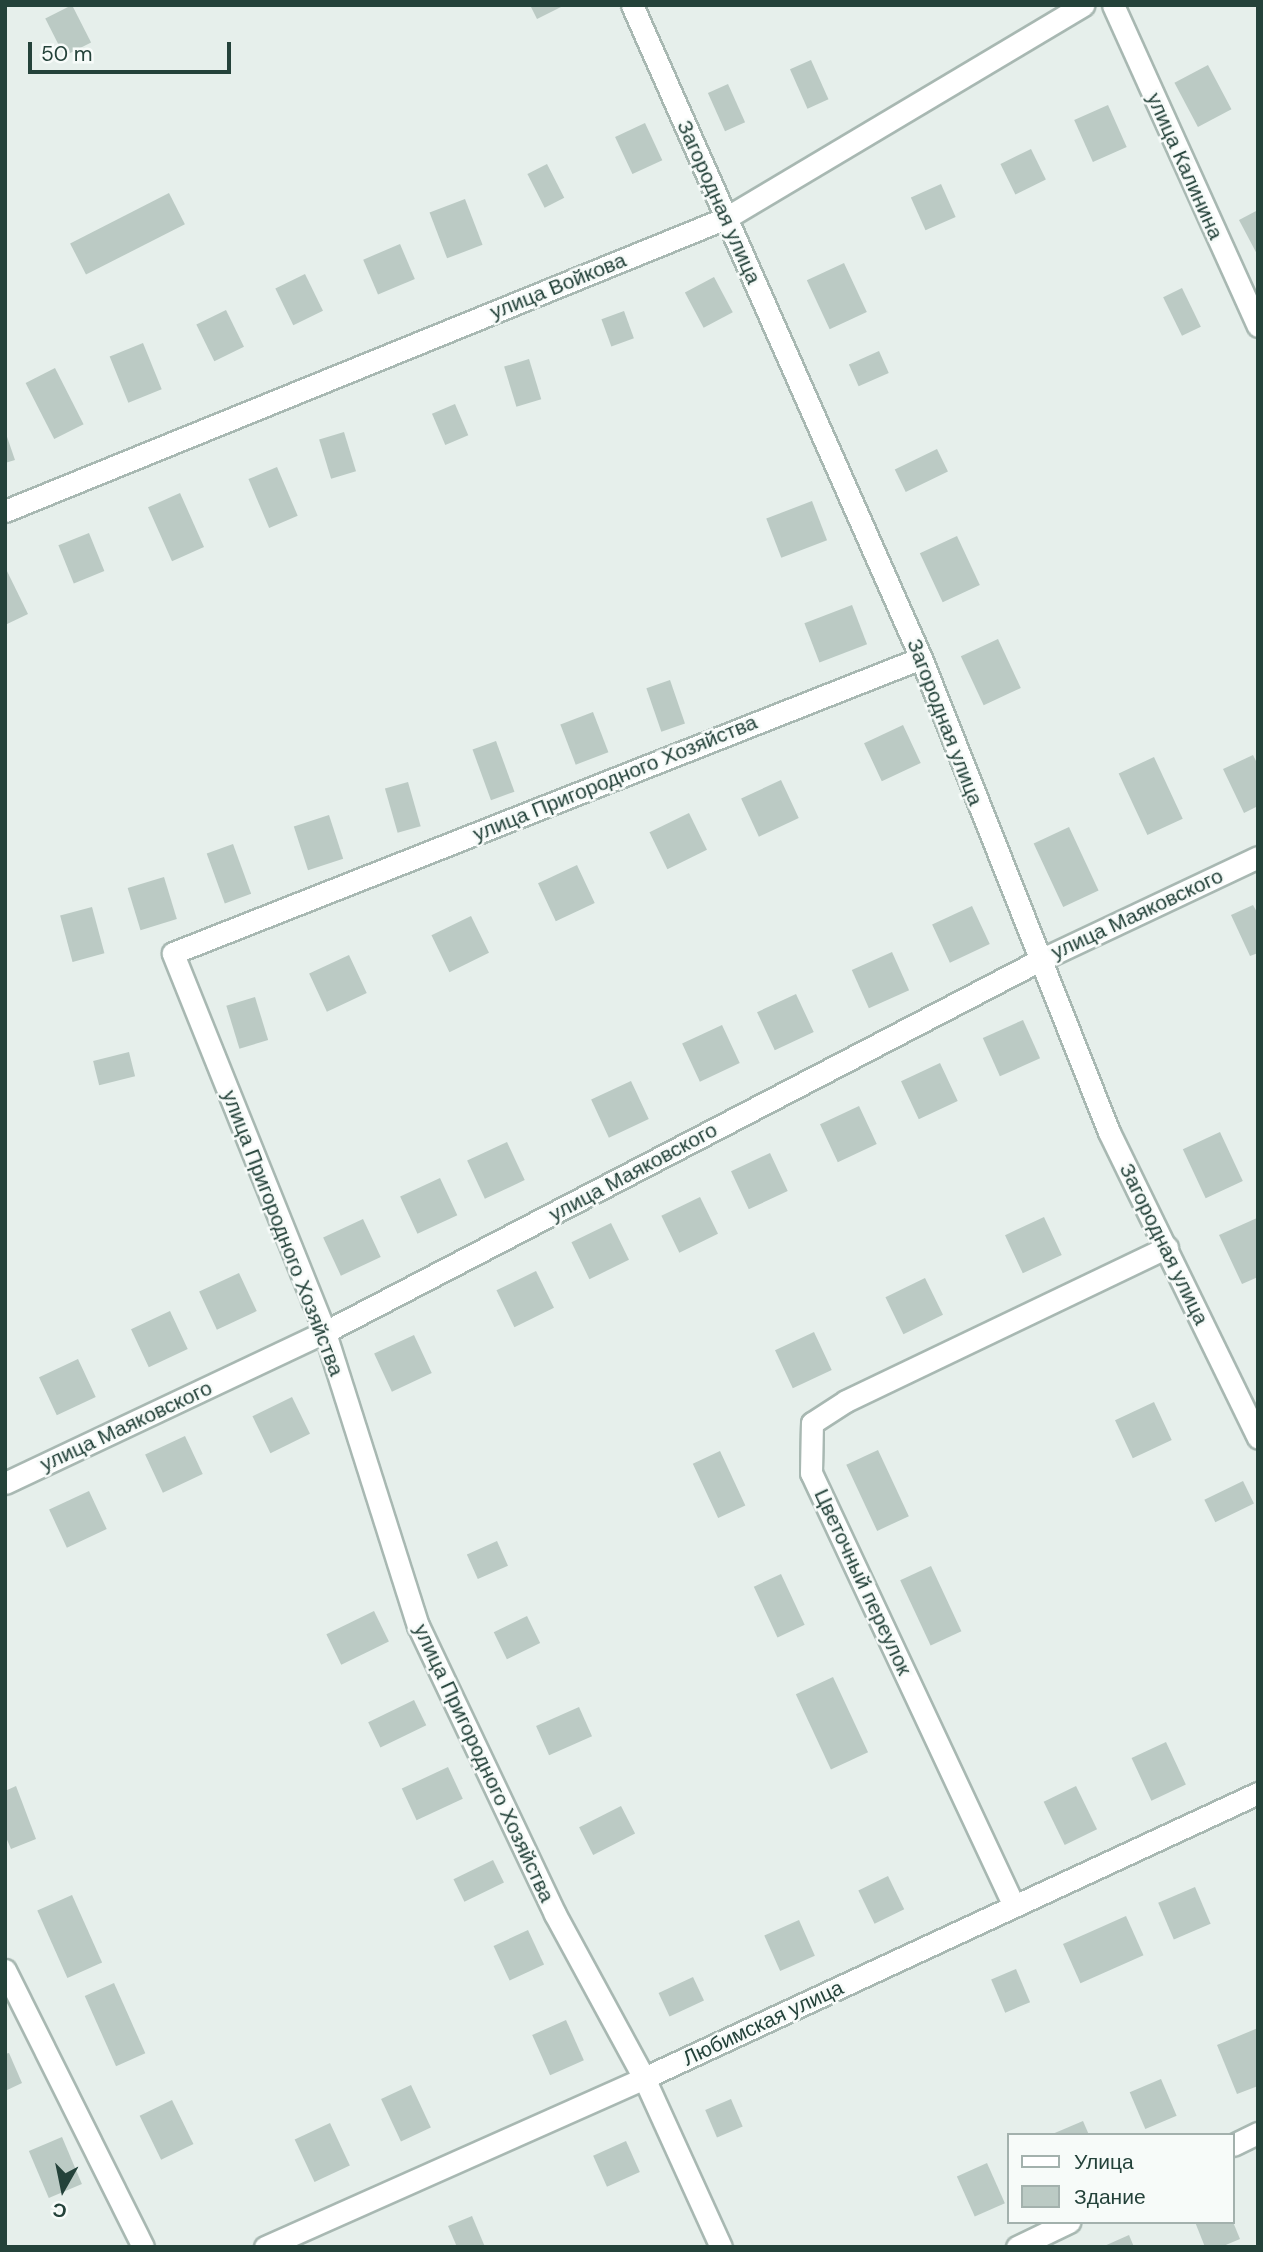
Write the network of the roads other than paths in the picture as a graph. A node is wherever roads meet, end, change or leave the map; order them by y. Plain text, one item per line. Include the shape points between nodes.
1 (632, 5) edge
2 (1083, 5) edge
3 (1113, 5) edge
4 (726, 218) junction
5 (1258, 326) edge
6 (5, 512) edge
7 (922, 658) junction
8 (1258, 857) edge
9 (1038, 961) junction
10 (1167, 1247) junction
11 (325, 1332) junction
12 (1258, 1438) edge
13 (5, 1483) edge
14 (1258, 1793) edge
15 (1014, 1906) junction
16 (5, 1970) edge
17 (644, 2078) junction
18 (1258, 2133) edge
19 (1235, 2144) edge
20 (1065, 2224) edge
21 (143, 2247) edge
22 (265, 2247) edge
23 (720, 2247) edge
24 (1017, 2247) edge

1 - 4 street, Загородная улица
2 - 4 street, улица Войкова
3 - 5 street, улица Калинина
4 - 6 street, улица Войкова
4 - 7 street, Загородная улица
7 - 9 street, Загородная улица
7 - 11 street, улица Пригородного Хозяйства via 173,953
8 - 9 street, улица Маяковского
9 - 10 street, Загородная улица via 1109,1132
9 - 11 street, улица Маяковского
10 - 12 street, Загородная улица
10 - 15 street, Цветочный переулок via 846,1401 812,1423 811,1473
11 - 13 street, улица Маяковского
11 - 17 street, улица Пригородного Хозяйства via 418,1626 555,1914
14 - 15 street, Любимская улица
15 - 17 street, Любимская улица
16 - 21 street
17 - 22 street, Любимская улица
17 - 23 street, улица Пригородного Хозяйства
18 - 19 street
20 - 24 street

